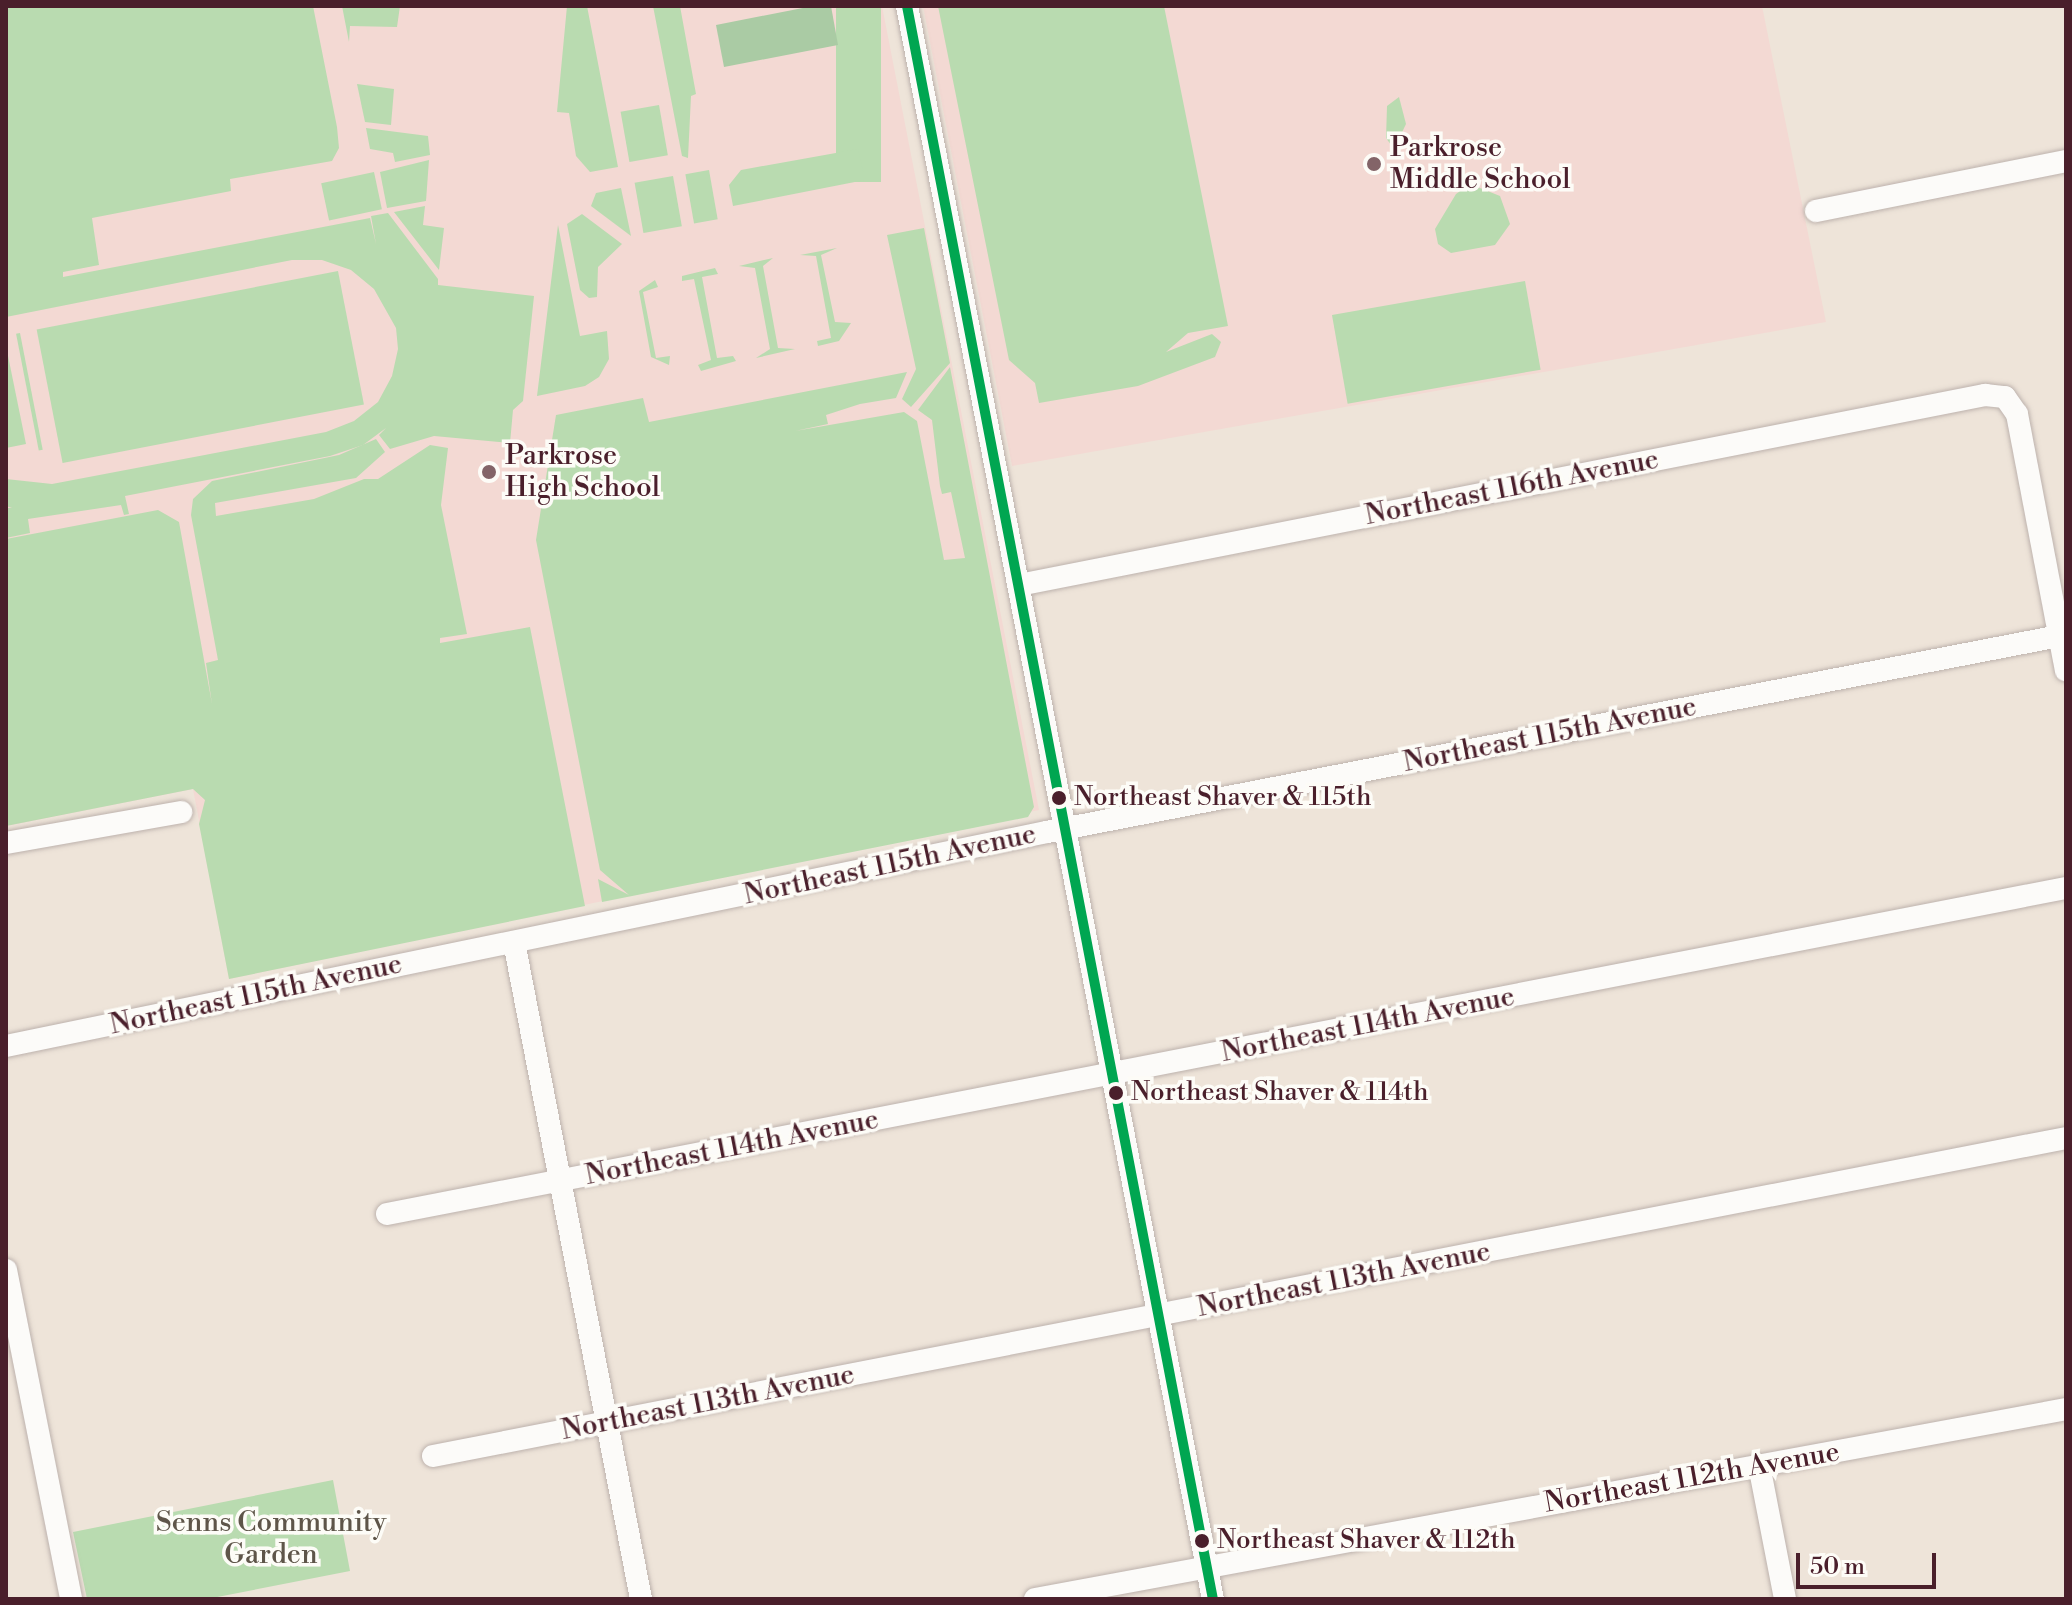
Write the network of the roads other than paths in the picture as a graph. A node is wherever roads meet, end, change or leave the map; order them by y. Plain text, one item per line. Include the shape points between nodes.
1 (907, 6) edge
2 (2066, 161) edge
3 (1816, 211) dead end
4 (1019, 585) junction
5 (2059, 636) junction
6 (2066, 670) edge
7 (181, 812) dead end
8 (1067, 829) junction
9 (6, 843) edge
10 (2066, 888) edge
11 (514, 942) junction
12 (6, 1046) edge
13 (1113, 1075) junction
14 (2066, 1138) edge
15 (561, 1181) junction
16 (387, 1214) dead end
17 (6, 1270) edge
18 (9, 1305) edge
19 (1158, 1317) junction
20 (2066, 1409) edge
21 (607, 1422) junction
22 (433, 1456) dead end
23 (1759, 1465) junction
24 (1207, 1567) junction
25 (71, 1599) edge
26 (641, 1599) edge
27 (1035, 1599) edge
28 (1213, 1599) edge
29 (1785, 1599) edge

1 - 4 street
2 - 3 street
4 - 5 street, Northeast 116th Avenue via 1985,395 2005,397 2017,414
4 - 8 street
5 - 6 street
5 - 8 street, Northeast 115th Avenue
7 - 9 street
8 - 11 street, Northeast 115th Avenue
8 - 13 street
10 - 13 street, Northeast 114th Avenue
11 - 12 street, Northeast 115th Avenue
11 - 15 street
13 - 15 street, Northeast 114th Avenue
13 - 19 street
14 - 19 street, Northeast 113th Avenue
15 - 16 street, Northeast 114th Avenue
15 - 21 street
17 - 18 street
18 - 25 street
19 - 21 street, Northeast 113th Avenue
19 - 24 street
20 - 23 street, Northeast 112th Avenue
21 - 22 street, Northeast 113th Avenue
21 - 26 street
23 - 24 street, Northeast 112th Avenue
23 - 29 street
24 - 27 street, Northeast 112th Avenue
24 - 28 street

